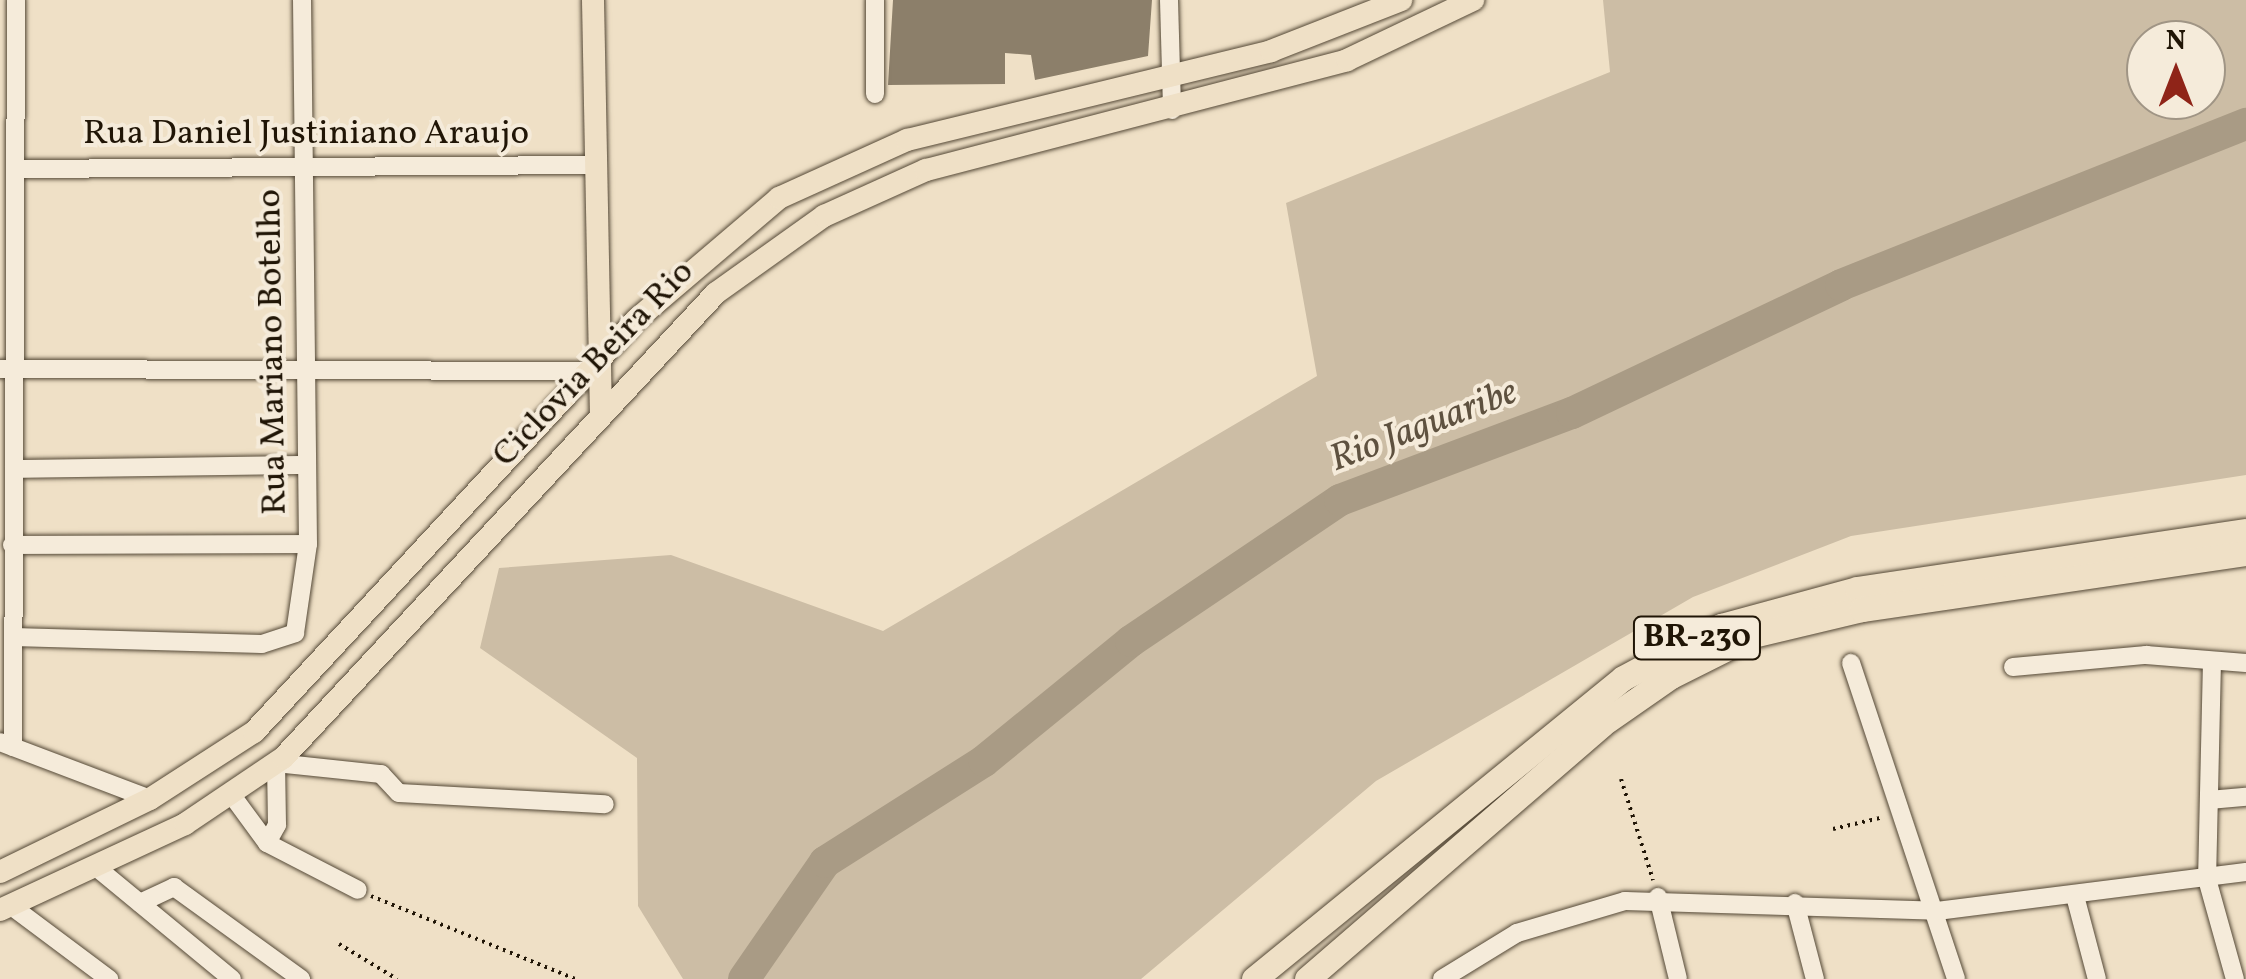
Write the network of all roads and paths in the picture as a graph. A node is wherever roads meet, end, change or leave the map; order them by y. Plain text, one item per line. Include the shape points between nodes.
1 (16, 0) edge
2 (302, 0) edge
3 (593, 0) edge
4 (875, 0) edge
5 (1169, 0) edge
6 (1401, 0) edge
7 (1473, 0) edge
8 (1169, 78) junction
9 (875, 94) dead end
10 (1172, 110) junction
11 (595, 165) junction
12 (304, 166) junction
13 (18, 169) junction
14 (685, 273) junction
15 (716, 293) junction
16 (592, 366) junction
17 (8, 368) edge
18 (307, 369) junction
19 (601, 415) junction
20 (307, 465) junction
21 (14, 469) junction
22 (2246, 531) edge
23 (8, 534) edge
24 (308, 544) junction
25 (2246, 553) edge
26 (12, 637) junction
27 (2212, 661) junction
28 (1851, 663) dead end
29 (2246, 663) edge
30 (2013, 666) dead end
31 (6, 744) edge
32 (276, 762) junction
33 (1621, 779) dead end
34 (230, 794) junction
35 (2246, 797) edge
36 (150, 798) junction
37 (2209, 800) junction
38 (605, 804) dead end
39 (1903, 813) junction
40 (1832, 828) dead end
41 (267, 843) junction
42 (96, 867) junction
43 (0, 872) edge
44 (2246, 872) edge
45 (2206, 879) junction
46 (358, 890) joint
47 (2075, 896) junction
48 (1658, 897) junction
49 (140, 903) junction
50 (1796, 903) junction
51 (5, 908) edge
52 (1937, 911) junction
53 (339, 944) dead end
54 (109, 979) edge
55 (232, 979) edge
56 (301, 979) edge
57 (397, 979) edge
58 (575, 979) edge
59 (1254, 979) edge
60 (1307, 979) edge
61 (1442, 979) edge
62 (1678, 979) edge
63 (1815, 979) edge
64 (1956, 979) edge
65 (2098, 979) edge
66 (2235, 979) edge

1 - 13 street
2 - 12 street, Rua Mariano Botelho
3 - 11 main road
4 - 9 street
5 - 8 street
6 - 8 main road via 1270,52
7 - 10 main road via 1347,60
8 - 10 street
8 - 14 main road via 926,135 839,166 779,198
10 - 15 main road via 926,170 824,216
11 - 12 street, Rua Daniel Justiniano Araujo
11 - 16 main road
12 - 13 street, Rua Daniel Justiniano Araujo
12 - 18 street, Rua Mariano Botelho
13 - 17 street
14 - 15 main road via 693,292
14 - 16 main road
15 - 19 main road
16 - 18 street
16 - 19 main road
16 - 36 main road via 296,693 208,766
17 - 18 street
17 - 21 street
18 - 20 street, Rua Mariano Botelho
19 - 32 main road via 315,730
20 - 21 street
20 - 24 street, Rua Mariano Botelho
21 - 23 street
22 - 59 highway, BR-230 via 1856,588 1721,626 1623,678
23 - 24 street
23 - 26 street
24 - 26 street, Rua Mariano Botelho via 290,639
25 - 60 highway, BR-230 via 1862,609 1752,636 1671,676 1602,724
26 - 31 street
27 - 29 street
27 - 30 street via 2096,656
27 - 37 street
28 - 39 street
31 - 36 street
32 - 34 main road
32 - 38 street via 381,774 399,792
32 - 41 street via 277,825
33 - 48 path
34 - 41 street
34 - 42 main road
35 - 37 street
36 - 43 main road
37 - 45 street
39 - 40 path
39 - 52 street
41 - 46 street
42 - 49 street
42 - 51 main road
44 - 45 street
45 - 47 street
45 - 66 street
46 - 58 path
47 - 52 street
47 - 65 street
48 - 50 street
48 - 61 street via 1517,933
48 - 62 street
49 - 55 street
49 - 56 street via 174,887
50 - 52 street
50 - 63 street
51 - 54 street
52 - 64 street
53 - 57 path

